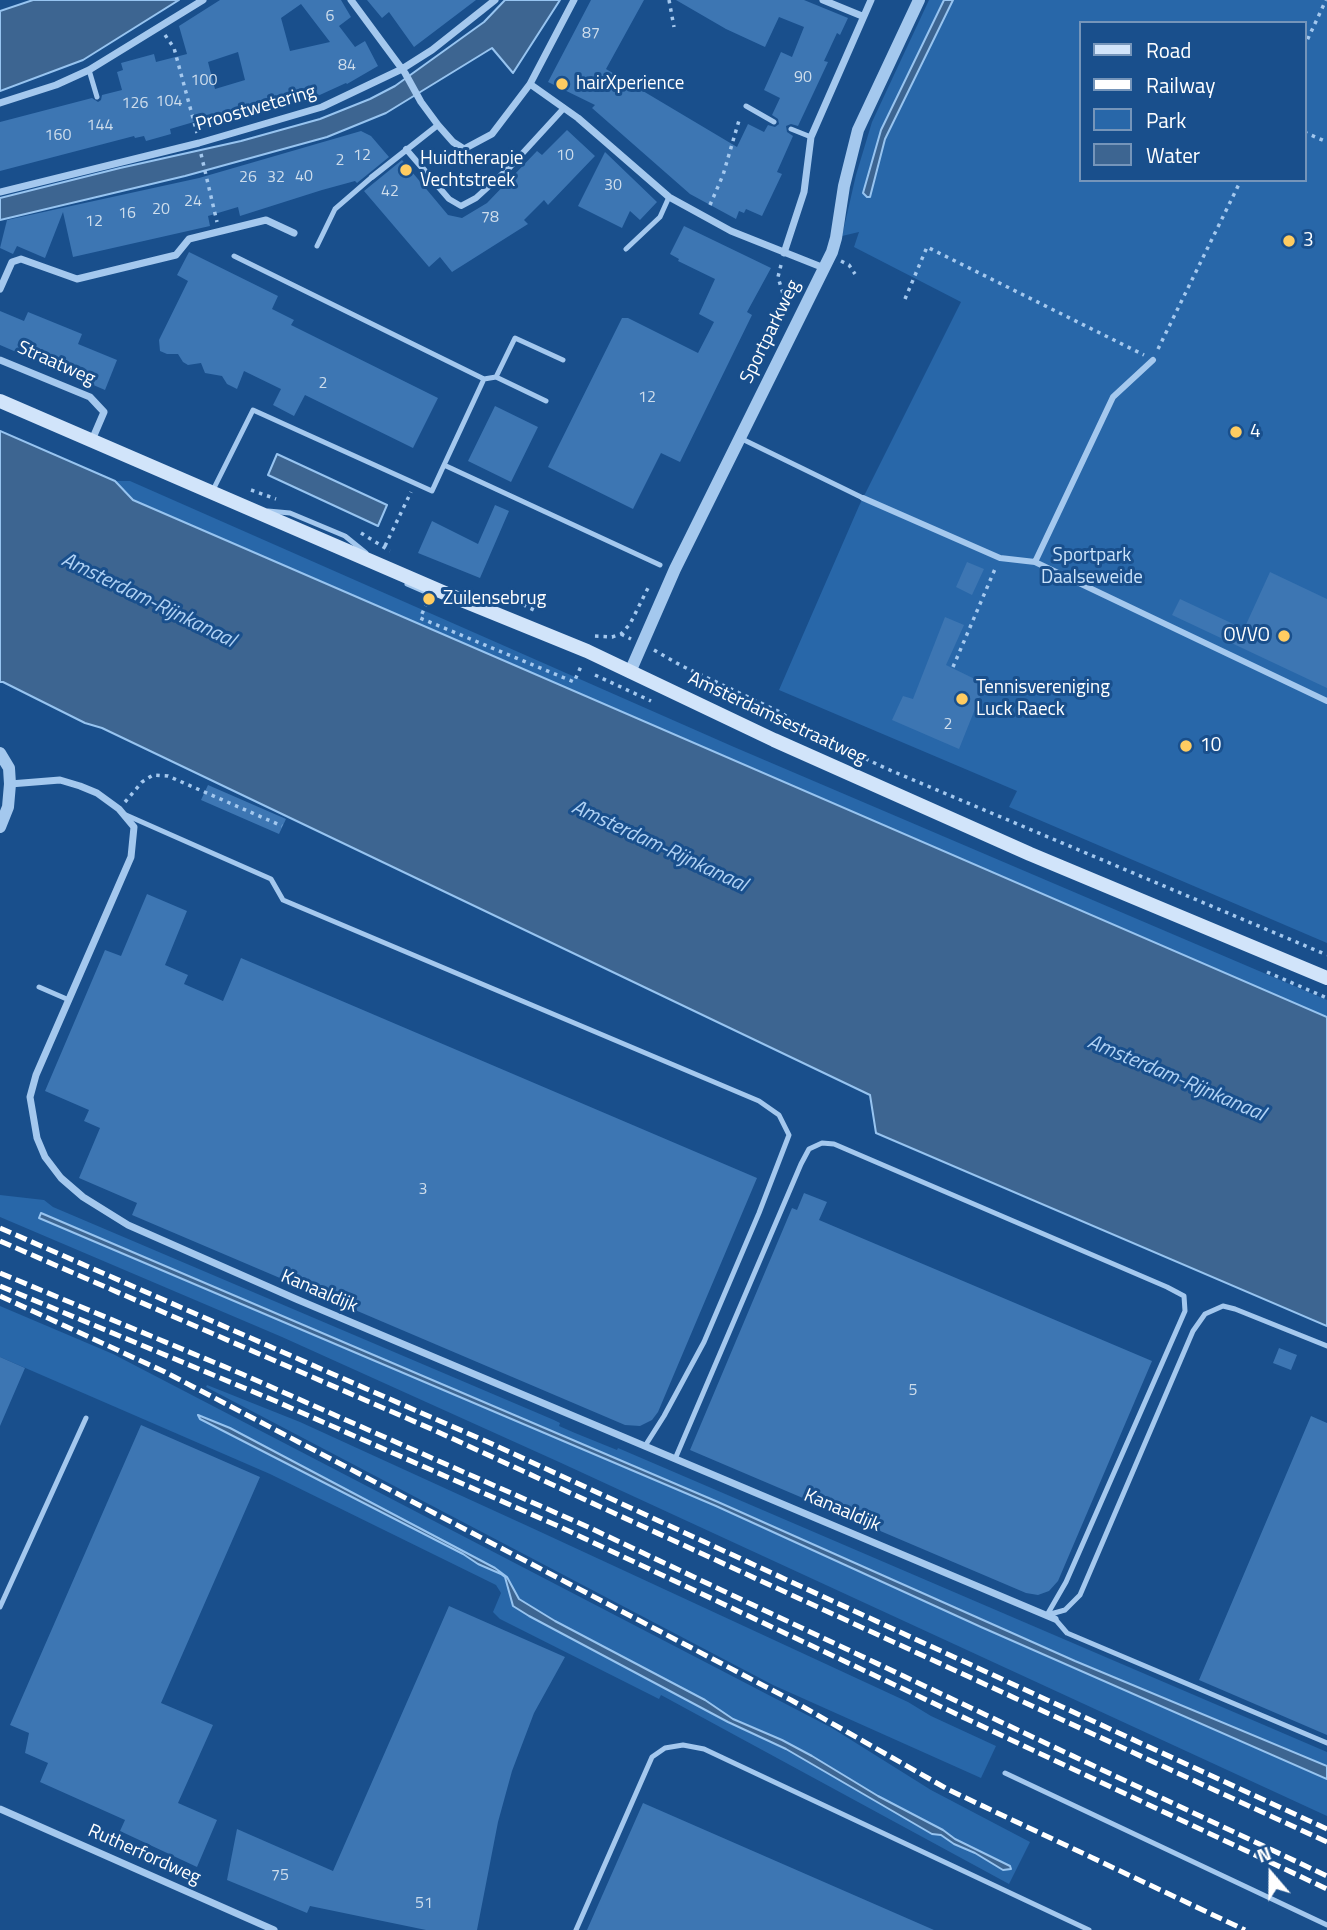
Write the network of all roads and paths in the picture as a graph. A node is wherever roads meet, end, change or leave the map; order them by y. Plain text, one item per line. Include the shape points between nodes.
1 (203, 0) edge
2 (351, 0) edge
3 (495, 0) edge
4 (574, 0) edge
5 (669, 0) edge
6 (823, 0) edge
7 (871, 0) edge
8 (919, 0) edge
9 (1326, 0) edge
10 (862, 16) junction
11 (674, 27) dead end
12 (1306, 43) edge
13 (174, 48) dead end
14 (89, 70) junction
15 (403, 71) junction
16 (530, 84) junction
17 (97, 97) dead end
18 (0, 103) edge
19 (746, 106) dead end
20 (564, 108) junction
21 (741, 116) dead end
22 (774, 122) dead end
23 (439, 125) junction
24 (791, 129) dead end
25 (197, 133) dead end
26 (1306, 133) edge
27 (811, 137) junction
28 (1327, 142) edge
29 (200, 147) dead end
30 (406, 149) junction
31 (372, 177) joint
32 (1240, 182) edge
33 (0, 192) edge
34 (669, 197) junction
35 (705, 217) junction
36 (220, 231) junction
37 (294, 233) dead end
38 (317, 246) dead end
39 (626, 249) dead end
40 (784, 253) junction
41 (234, 256) dead end
42 (824, 268) junction
43 (0, 289) edge
44 (905, 299) dead end
45 (785, 313) dead end
46 (0, 360) edge
47 (563, 360) dead end
48 (1153, 360) junction
49 (496, 377) junction
50 (484, 379) junction
51 (0, 401) edge
52 (546, 401) dead end
53 (740, 438) junction
54 (92, 440) junction
55 (444, 465) junction
56 (415, 483) junction
57 (212, 492) junction
58 (863, 498) joint
59 (385, 546) dead end
60 (1000, 558) junction
61 (1035, 562) junction
62 (660, 565) joint
63 (429, 599) dead end
64 (621, 634) junction
65 (643, 644) junction
66 (587, 651) junction
67 (953, 667) dead end
68 (630, 672) junction
69 (1327, 701) edge
70 (0, 752) edge
71 (10, 784) junction
72 (121, 811) junction
73 (282, 826) dead end
74 (0, 827) edge
75 (1327, 955) edge
76 (1327, 978) edge
77 (39, 987) dead end
78 (68, 1000) junction
79 (1327, 1346) edge
80 (86, 1418) dead end
81 (645, 1446) junction
82 (675, 1459) junction
83 (0, 1607) edge
84 (1051, 1617) junction
85 (1327, 1743) edge
86 (1005, 1773) dead end
87 (0, 1809) edge
88 (1327, 1925) edge
89 (274, 1930) edge
90 (576, 1930) edge
91 (1089, 1930) edge

1 - 14 street
2 - 15 street
3 - 15 street, Proostwetering
4 - 16 street
5 - 11 path
6 - 10 street
7 - 10 street, Sportparkweg
8 - 42 street, Sportparkweg via 858,130 836,238
9 - 12 path
10 - 27 street, Sportparkweg
13 - 25 path
14 - 17 lane
14 - 18 street
15 - 23 street
15 - 33 street, Proostwetering via 322,107
16 - 20 street
16 - 23 street via 492,134 464,149
19 - 22 lane
20 - 30 street via 509,168 461,206 449,199
20 - 34 street
21 - 35 path
23 - 30 street
24 - 27 lane
26 - 28 path
27 - 40 street, Sportparkweg via 804,192
29 - 36 path
30 - 31 street
31 - 38 lane via 335,209
32 - 48 path
34 - 35 street
34 - 39 lane via 660,217
35 - 40 street
36 - 37 street via 266,220
36 - 43 street via 189,239 176,256 77,279 21,259 12,262
40 - 42 street
40 - 45 path via 778,277
41 - 50 lane
42 - 53 street, Sportparkweg
44 - 48 path via 928,247
46 - 54 street, Straatweg via 90,397 104,412
47 - 49 lane via 514,338
48 - 61 street via 1113,397
49 - 50 lane
49 - 52 lane
50 - 55 lane
51 - 54 main road
53 - 58 lane
53 - 65 street, Sportparkweg
54 - 57 main road
55 - 56 lane via 432,491
55 - 62 lane
56 - 57 lane via 253,410
56 - 59 path
57 - 66 main road, Amsterdamsestraatweg
58 - 60 street
60 - 61 street
60 - 67 path
61 - 69 street
62 - 64 path
63 - 66 path via 420,618 574,682
64 - 65 path
64 - 66 path via 594,635
65 - 68 street, Sportparkweg
65 - 75 path via 885,768
66 - 68 main road, Amsterdamsestraatweg
68 - 76 main road, Amsterdamsestraatweg via 1030,854
70 - 71 street via 9,768
71 - 72 street via 60,780 97,793
71 - 74 street
72 - 73 path via 142,782 153,775 169,776
72 - 78 street, Kanaaldijk via 134,827 131,857
72 - 81 lane via 271,879 283,900 759,1101 779,1115 789,1135 759,1213 704,1342
77 - 78 lane
78 - 81 street, Kanaaldijk via 30,1097 45,1157 83,1197 166,1242
79 - 84 lane via 1235,1309 1223,1306 1205,1314 1193,1331 1080,1595
80 - 83 lane
81 - 82 street, Kanaaldijk
82 - 84 street, Kanaaldijk
82 - 84 lane via 801,1164 809,1149 834,1144 1184,1296 1185,1311
84 - 85 lane via 1067,1633
86 - 88 lane
87 - 89 street, Rutherfordweg
90 - 91 lane via 652,1757 665,1748 683,1745 704,1749

